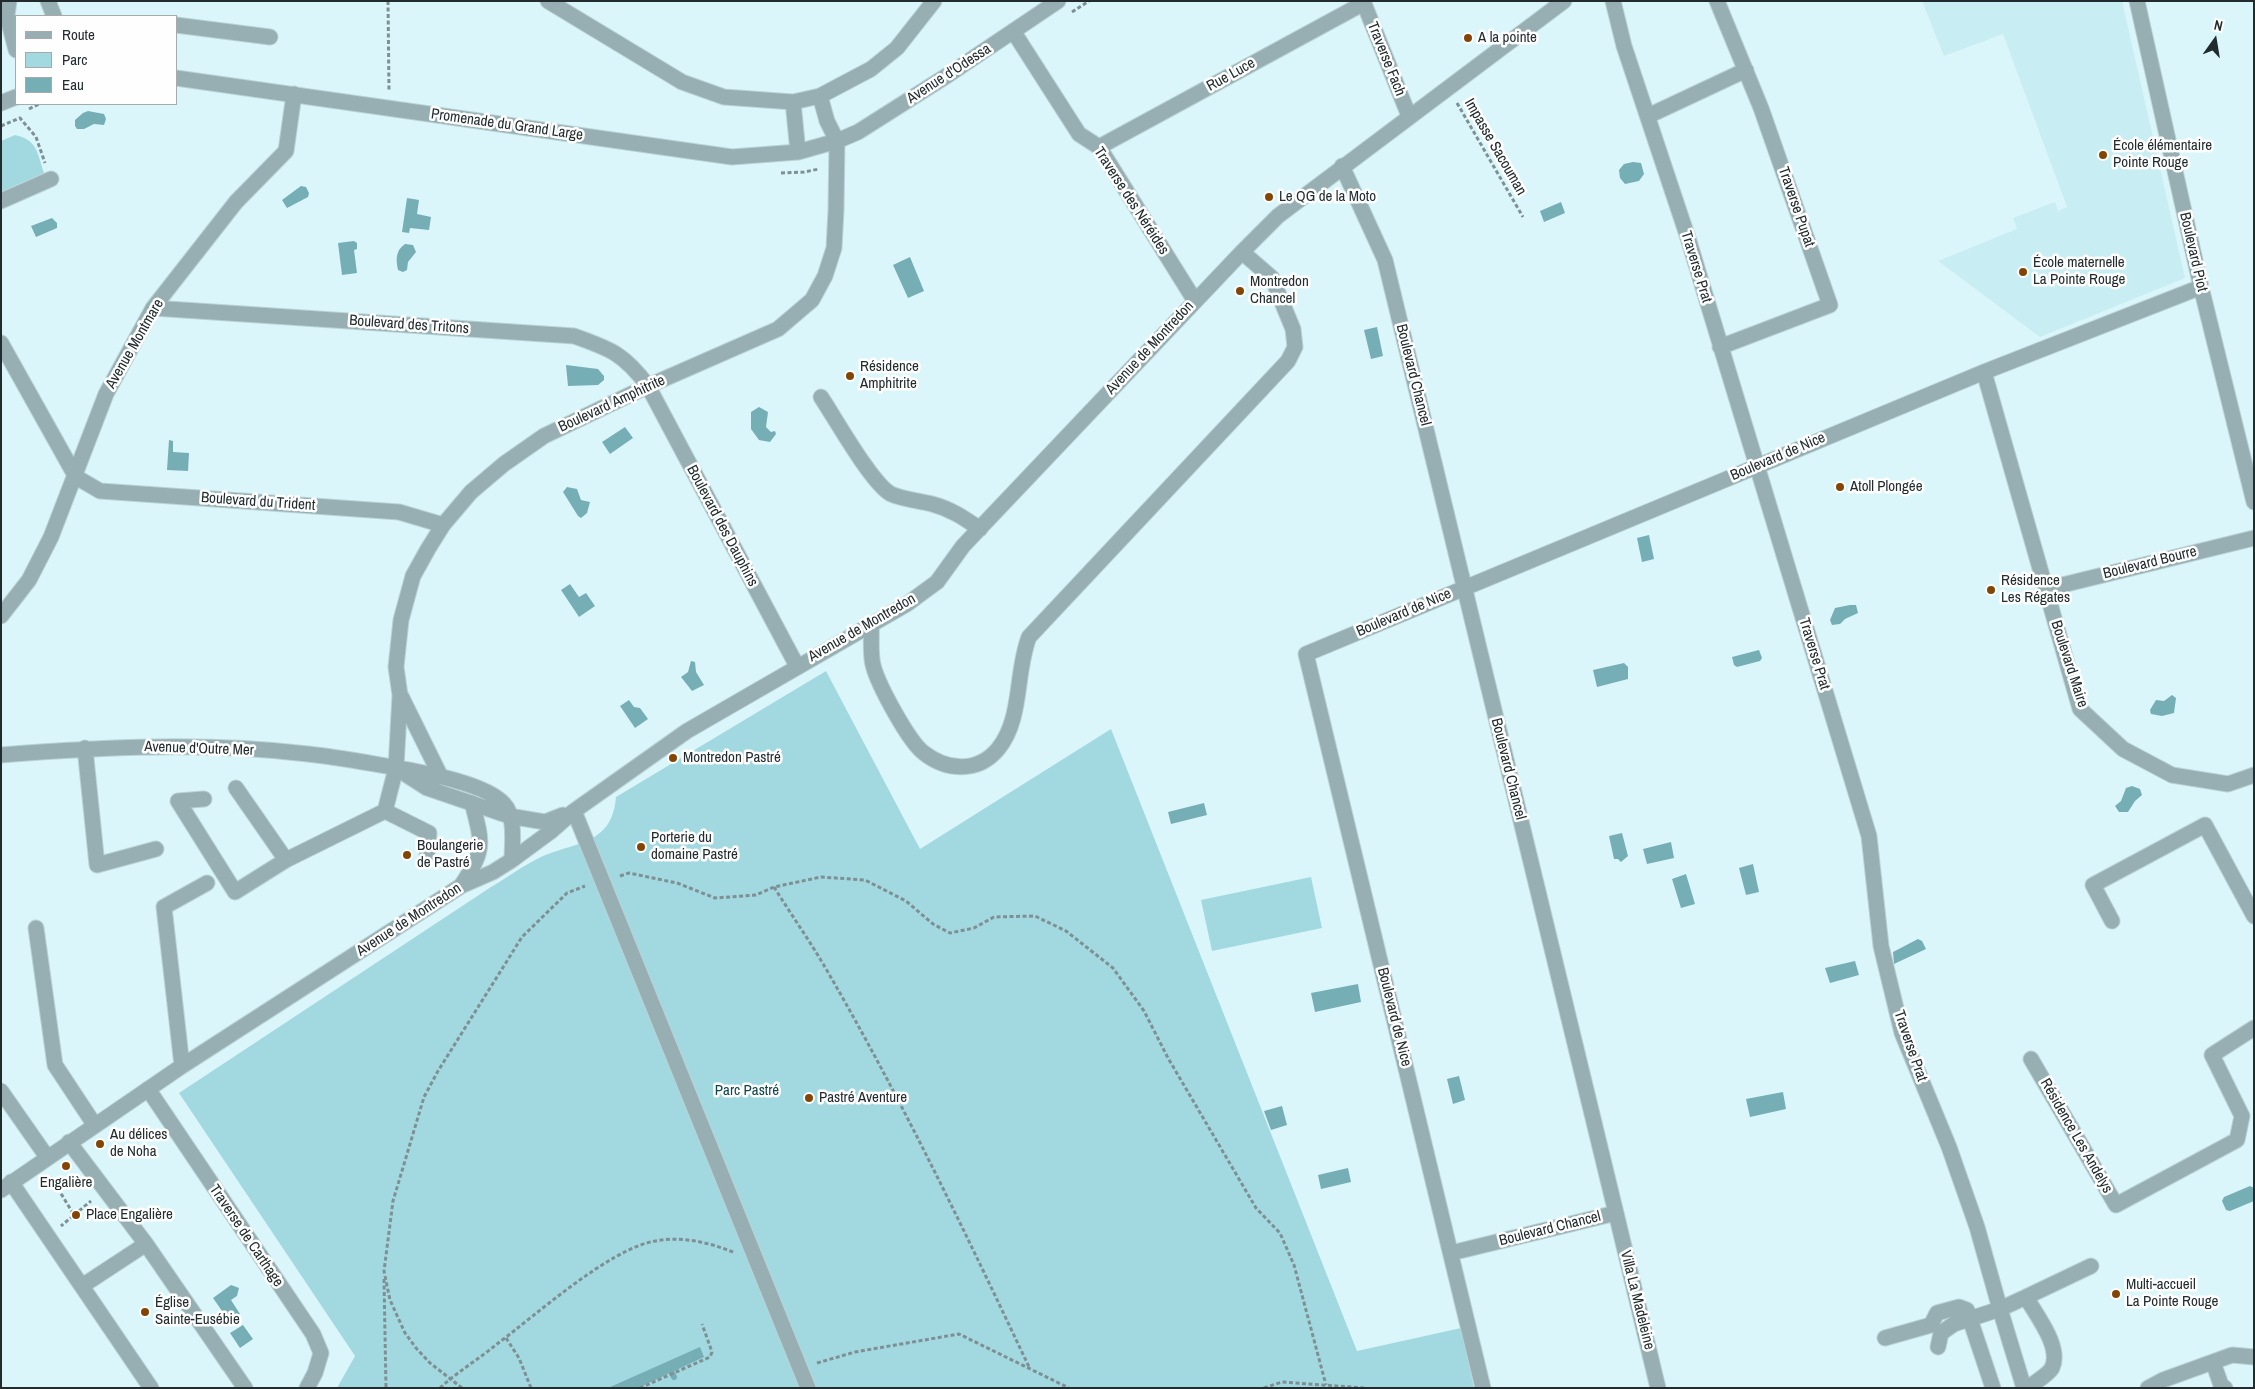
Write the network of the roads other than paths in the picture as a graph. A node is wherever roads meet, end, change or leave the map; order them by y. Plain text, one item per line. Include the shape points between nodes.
1 (9, 1) edge
2 (48, 1) edge
3 (548, 1) edge
4 (934, 1) edge
5 (1058, 1) edge
6 (1564, 1) edge
7 (1613, 1) edge
8 (1716, 1) edge
9 (2137, 1) edge
10 (1364, 2) edge
11 (54, 15) edge
12 (178, 25) edge
13 (1013, 31) junction
14 (270, 37) dead end
15 (15, 46) edge
16 (1746, 70) junction
17 (178, 78) edge
18 (294, 94) junction
19 (820, 96) junction
20 (15, 97) edge
21 (793, 102) junction
22 (1, 103) edge
23 (1409, 116) junction
24 (1648, 116) junction
25 (837, 141) junction
26 (1099, 147) junction
27 (798, 152) junction
28 (1342, 166) junction
29 (51, 179) road end
30 (1, 201) edge
31 (1242, 252) junction
32 (2201, 287) junction
33 (1195, 301) junction
34 (153, 308) junction
35 (1, 343) edge
36 (1720, 348) junction
37 (1984, 372) junction
38 (648, 386) junction
39 (821, 397) dead end
40 (1756, 467) junction
41 (76, 477) junction
42 (2254, 502) edge
43 (443, 525) junction
44 (980, 528) junction
45 (2254, 538) edge
46 (1465, 588) junction
47 (2046, 589) junction
48 (1, 616) edge
49 (871, 624) junction
50 (797, 666) junction
51 (400, 695) junction
52 (85, 748) junction
53 (1, 755) edge
54 (396, 768) junction
55 (440, 775) junction
56 (2254, 775) edge
57 (236, 788) dead end
58 (204, 798) dead end
59 (472, 803) junction
60 (386, 811) junction
61 (574, 811) junction
62 (510, 816) junction
63 (156, 849) dead end
64 (427, 855) dead end
65 (286, 860) junction
66 (512, 860) junction
67 (207, 883) dead end
68 (461, 886) junction
69 (2254, 916) edge
70 (2112, 921) dead end
71 (36, 928) dead end
72 (2254, 1028) edge
73 (2031, 1059) dead end
74 (182, 1066) junction
75 (148, 1088) junction
76 (1, 1091) edge
77 (94, 1124) junction
78 (69, 1142) junction
79 (44, 1159) junction
80 (6, 1186) edge
81 (1616, 1213) junction
82 (146, 1244) junction
83 (1451, 1253) junction
84 (2091, 1266) dead end
85 (82, 1286) junction
86 (2026, 1297) junction
87 (2000, 1309) junction
88 (1970, 1320) junction
89 (1886, 1338) dead end
90 (1938, 1347) dead end
91 (2254, 1357) edge
92 (2213, 1362) junction
93 (151, 1388) edge
94 (245, 1388) edge
95 (307, 1388) edge
96 (808, 1388) edge
97 (1483, 1388) edge
98 (1658, 1388) edge
99 (1993, 1388) edge
100 (2026, 1388) edge
101 (2148, 1388) edge
102 (2225, 1388) edge

1 - 15 street via 7,15
2 - 11 street
3 - 21 street via 682,82 724,97
4 - 19 street via 897,48 871,69
5 - 13 street, Avenue d'Odessa
6 - 23 street, Avenue de Montredon
7 - 24 street, Traverse Prat via 1624,46
8 - 16 street, Traverse Pupat
9 - 32 street, Boulevard Piot
10 - 23 street, Traverse Fach
10 - 26 street, Rue Luce
12 - 14 street
13 - 25 street, Avenue d'Odessa via 871,124
13 - 26 street, Traverse des Néréides via 1079,134
16 - 24 street
16 - 36 street, Traverse Pupat via 1830,305
17 - 18 street, Promenade du Grand Large
18 - 27 street, Promenade du Grand Large via 732,158
18 - 34 street, Avenue Montmare via 286,151 236,202
19 - 21 street
19 - 25 street
20 - 22 street
21 - 27 street
23 - 28 street, Avenue de Montredon
24 - 36 street, Traverse Prat
25 - 27 street, Promenade du Grand Large
25 - 38 street, Boulevard Amphitrite via 834,248 825,276 812,300 778,329
26 - 33 street, Traverse des Néréides
28 - 31 street, Avenue de Montredon via 1278,216
28 - 46 street, Boulevard Chancel via 1385,260
29 - 30 street
31 - 33 street, Avenue de Montredon
31 - 49 street via 1272,278 1276,286 1293,329 1294,347 1288,361 1028,637 1014,716 1008,733 989,759 963,768 945,766 922,752 892,708 872,664
32 - 37 street, Boulevard de Nice
32 - 42 street, Boulevard Piot
33 - 44 street, Avenue de Montredon
34 - 38 street, Boulevard des Tritons via 574,336 608,348 634,368
34 - 41 street, Avenue Montmare via 106,394
35 - 41 street
36 - 40 street, Traverse Prat
37 - 40 street, Boulevard de Nice
37 - 47 street, Boulevard Maire
38 - 43 street, Boulevard Amphitrite via 544,436 471,492
38 - 50 street, Boulevard des Dauphins
39 - 44 street via 869,471 889,493 955,511
40 - 46 street, Boulevard de Nice
40 - 87 street, Traverse Prat via 1868,836 1881,946 1902,1033 1949,1146 1977,1227
41 - 43 street, Boulevard du Trident via 100,491 399,512
41 - 48 street, Avenue Montmare via 29,580
43 - 51 street, Boulevard Amphitrite via 413,576 405,602 396,667
44 - 49 street, Avenue de Montredon via 937,582
45 - 47 street, Boulevard Bourre
46 - 81 street, Boulevard Chancel
46 - 83 street, Boulevard de Nice via 1306,654
47 - 56 street, Boulevard Maire via 2080,709 2123,749 2172,775 2228,784
49 - 50 street, Avenue de Montredon
50 - 61 street, Avenue de Montredon via 687,731
51 - 54 street, Boulevard Amphitrite
51 - 55 street, Boulevard Amphitrite
52 - 53 street, Avenue d'Outre Mer
52 - 54 street, Avenue d'Outre Mer via 184,746 297,753
52 - 63 street via 97,865
54 - 55 street, Avenue d'Outre Mer
54 - 59 street, Avenue d'Outre Mer via 427,788
54 - 60 street, Boulevard Amphitrite
55 - 62 street, Avenue d'Outre Mer via 494,797 505,805
57 - 65 street
58 - 65 street via 178,802 235,892
59 - 62 street, Avenue d'Outre Mer
59 - 68 street via 481,845 476,862
60 - 64 street via 429,833
60 - 65 street
61 - 62 street, Avenue d'Outre Mer via 545,822
61 - 66 street, Avenue de Montredon
61 - 96 street
62 - 66 street
66 - 68 street, Avenue de Montredon
67 - 74 street via 164,908
68 - 74 street, Avenue de Montredon
69 - 70 street via 2206,826 2093,885
71 - 77 street via 55,1065
72 - 73 street, Résidence Les Andelys via 2212,1056 2242,1116 2237,1140 2116,1205
74 - 75 street, Avenue de Montredon
75 - 77 street, Avenue de Montredon
75 - 95 street, Traverse de Carthage via 313,1334 321,1353 316,1373
76 - 79 street
77 - 78 street, Avenue de Montredon
78 - 79 street
78 - 82 street
79 - 80 street
80 - 85 street via 49,1236
81 - 83 street, Boulevard Chancel
81 - 98 street, Villa La Madeleine
82 - 85 street
82 - 94 street
83 - 97 street, Boulevard de Nice
84 - 86 street
85 - 93 street
86 - 87 street
86 - 100 street, Traverse Prat via 2054,1347 2054,1358 2051,1369
87 - 88 street
87 - 100 street, Traverse Prat
88 - 89 street via 1967,1310 1959,1307 1937,1313 1930,1325
88 - 90 street via 1954,1324 1941,1334
88 - 99 street
91 - 92 street via 2232,1355
92 - 101 street
92 - 102 street

